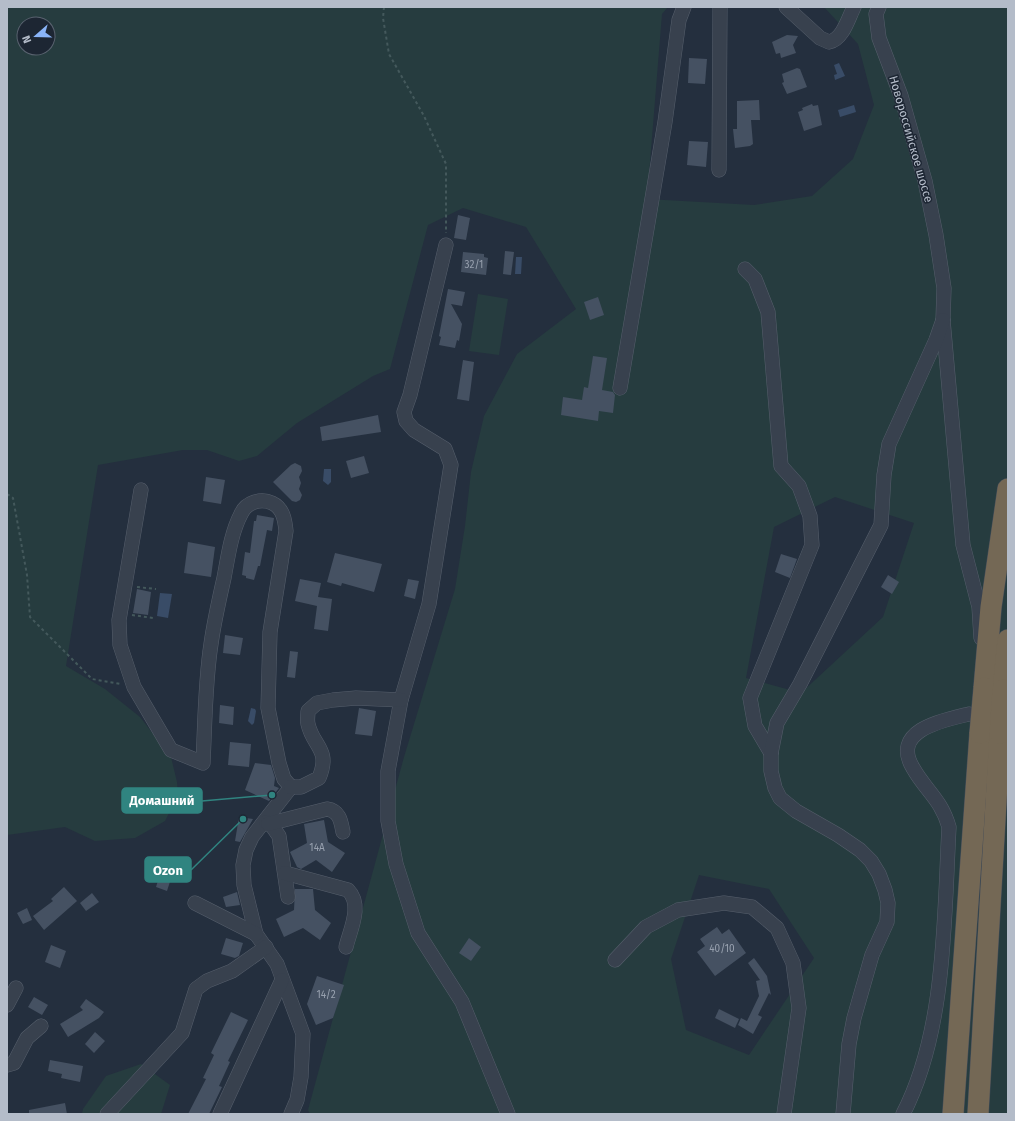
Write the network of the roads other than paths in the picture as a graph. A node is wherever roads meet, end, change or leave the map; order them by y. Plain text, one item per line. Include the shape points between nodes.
1 (684, 7) edge
2 (720, 7) edge
3 (786, 7) edge
4 (854, 7) edge
5 (879, 7) edge
6 (720, 170) dead end
7 (446, 244) road end
8 (745, 269) dead end
9 (943, 320) junction
10 (620, 388) dead end
11 (1008, 489) edge
12 (141, 490) dead end
13 (1008, 640) edge
14 (993, 689) junction
15 (402, 700) junction
16 (969, 714) dead end
17 (990, 733) junction
18 (771, 753) junction
19 (291, 787) junction
20 (267, 823) junction
21 (343, 832) dead end
22 (286, 873) junction
23 (288, 898) dead end
24 (195, 903) dead end
25 (256, 934) junction
26 (266, 947) junction
27 (346, 947) dead end
28 (615, 960) dead end
29 (282, 980) junction
30 (16, 988) dead end
31 (7, 1005) edge
32 (41, 1026) dead end
33 (7, 1065) edge
34 (107, 1114) edge
35 (220, 1114) edge
36 (291, 1114) edge
37 (508, 1114) edge
38 (784, 1114) edge
39 (842, 1114) edge
40 (903, 1114) edge
41 (953, 1114) edge
42 (978, 1114) edge

1 - 10 street via 679,20 665,122
2 - 6 street
3 - 4 street via 820,38 829,42 842,32
5 - 9 street, Новороссийское шоссе via 876,14 879,38 901,96 927,189 944,288
7 - 15 street via 404,412 406,421 414,430 445,449 451,465 429,604
8 - 18 street via 755,279 768,312 781,466 799,486 810,516 812,545 750,698 755,726
9 - 14 street via 963,545 979,607
9 - 18 street via 889,444 881,525 800,684 777,723
11 - 14 highway via 991,607
12 - 19 street via 120,645 134,687 171,750 202,763 210,645 229,549 241,512 248,506 261,501 274,504 281,509 286,531 270,632 268,708 279,763 284,779
13 - 14 highway
14 - 17 highway, bridge
15 - 19 street via 356,698 317,703 308,711 308,724 323,755 323,768 319,778 301,787
15 - 37 street via 388,771 388,821 396,864 418,933 462,1002
16 - 40 street via 926,727 914,734 908,742 908,755 912,767 939,800 949,827 941,966 921,1073
17 - 41 highway
17 - 42 highway
18 - 39 street via 773,782 780,798 796,811 860,850 879,874 888,904 887,922 872,955 854,1018
19 - 20 street via 272,811
20 - 21 street via 327,809 338,815
20 - 22 street via 279,836
20 - 25 street via 252,837 243,865 244,885
22 - 23 street
22 - 27 street via 348,890 352,894 355,914
24 - 25 street
25 - 26 street
26 - 29 street via 277,964
26 - 34 street via 232,971 207,981 196,989 182,1033
28 - 38 street via 646,927 678,910 724,904 752,907 777,928 794,963 799,1008
29 - 35 street
29 - 36 street via 303,1034 301,1077 297,1100
30 - 31 street
32 - 33 street via 28,1038 14,1063

